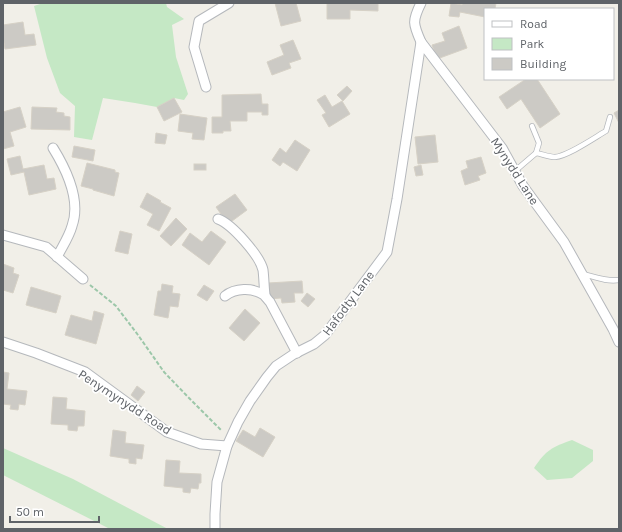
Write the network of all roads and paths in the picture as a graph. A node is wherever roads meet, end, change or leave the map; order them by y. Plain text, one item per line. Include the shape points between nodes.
1 (229, 3) edge
2 (421, 3) edge
3 (421, 42) junction
4 (206, 87) dead end
5 (610, 117) dead end
6 (532, 126) dead end
7 (53, 148) dead end
8 (536, 153) junction
9 (515, 171) junction
10 (218, 219) dead end
11 (3, 235) edge
12 (57, 257) junction
13 (582, 273) junction
14 (83, 279) joint
15 (619, 280) edge
16 (264, 295) junction
17 (225, 296) dead end
18 (3, 342) edge
19 (619, 342) edge
20 (297, 353) junction
21 (229, 442) junction
22 (215, 529) edge

1 - 4 street via 199,21 194,47
2 - 3 street, Mynydd Lane via 414,20
3 - 9 street, Mynydd Lane via 502,148
3 - 20 street, Hafodty Lane via 387,252 325,336
5 - 8 lane via 606,131 576,149 554,157
6 - 8 lane via 539,143
7 - 12 street via 67,175 75,207 73,224
8 - 9 lane
9 - 13 street, Mynydd Lane
10 - 16 street via 230,226 259,260 263,269
11 - 12 street via 46,247
12 - 14 street
13 - 15 lane
13 - 19 street, Mynydd Lane
14 - 21 path via 116,306 164,372
16 - 17 street via 252,290 235,290
16 - 20 street
18 - 21 street, Penymynydd Road via 85,372 167,432 200,444
20 - 21 street, Hafodty Lane via 276,366 267,377 250,401
21 - 22 street, Hafodty Lane via 218,482

